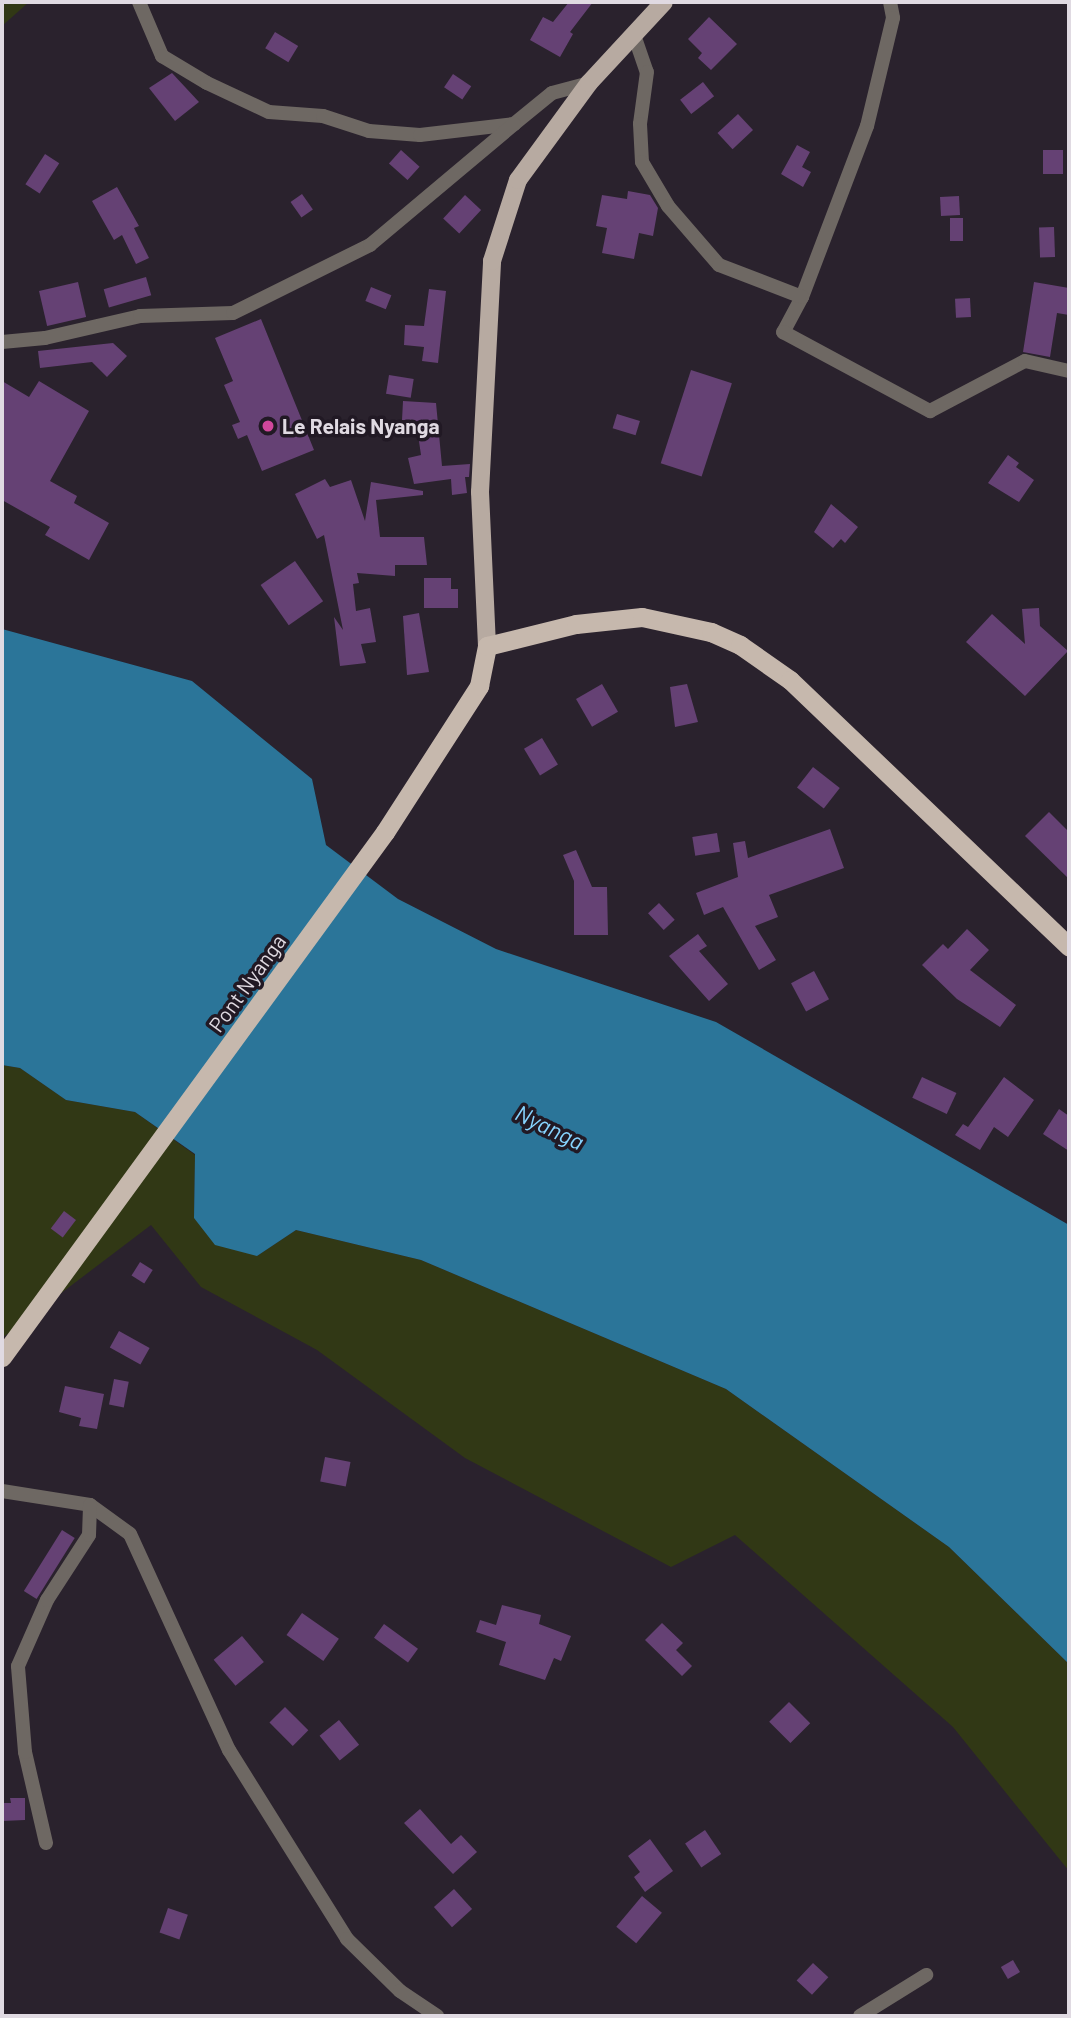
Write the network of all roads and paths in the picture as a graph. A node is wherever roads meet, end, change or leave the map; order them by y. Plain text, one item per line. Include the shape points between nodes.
1 (139, 2) edge
2 (664, 2) edge
3 (890, 2) edge
4 (634, 35) junction
5 (589, 83) junction
6 (514, 124) junction
7 (802, 298) junction
8 (2, 342) edge
9 (1069, 371) edge
10 (487, 646) junction
11 (1069, 947) edge
12 (2, 1357) edge
13 (2, 1491) edge
14 (90, 1505) junction
15 (46, 1843) dead end
16 (926, 1975) dead end
17 (437, 2016) edge
18 (860, 2016) edge

1 - 6 street via 162,55 269,112 323,116 369,131 420,135
2 - 4 main road
3 - 7 street via 893,18 866,126
4 - 5 main road
4 - 7 street via 647,72 640,124 642,162 668,206 719,265
5 - 6 street via 552,93
5 - 10 main road via 518,180 492,261 480,492
6 - 8 street via 370,245 233,313 140,316 45,338
7 - 9 street via 783,332 930,411 1025,361
10 - 11 highway via 576,624 642,617 699,628 740,645 790,680
10 - 12 highway, Pont Nyanga via 479,686 385,832
13 - 14 street
14 - 15 street via 89,1535 47,1600 18,1666 25,1752
14 - 17 street via 130,1534 229,1750 347,1939 400,1991
16 - 18 street

